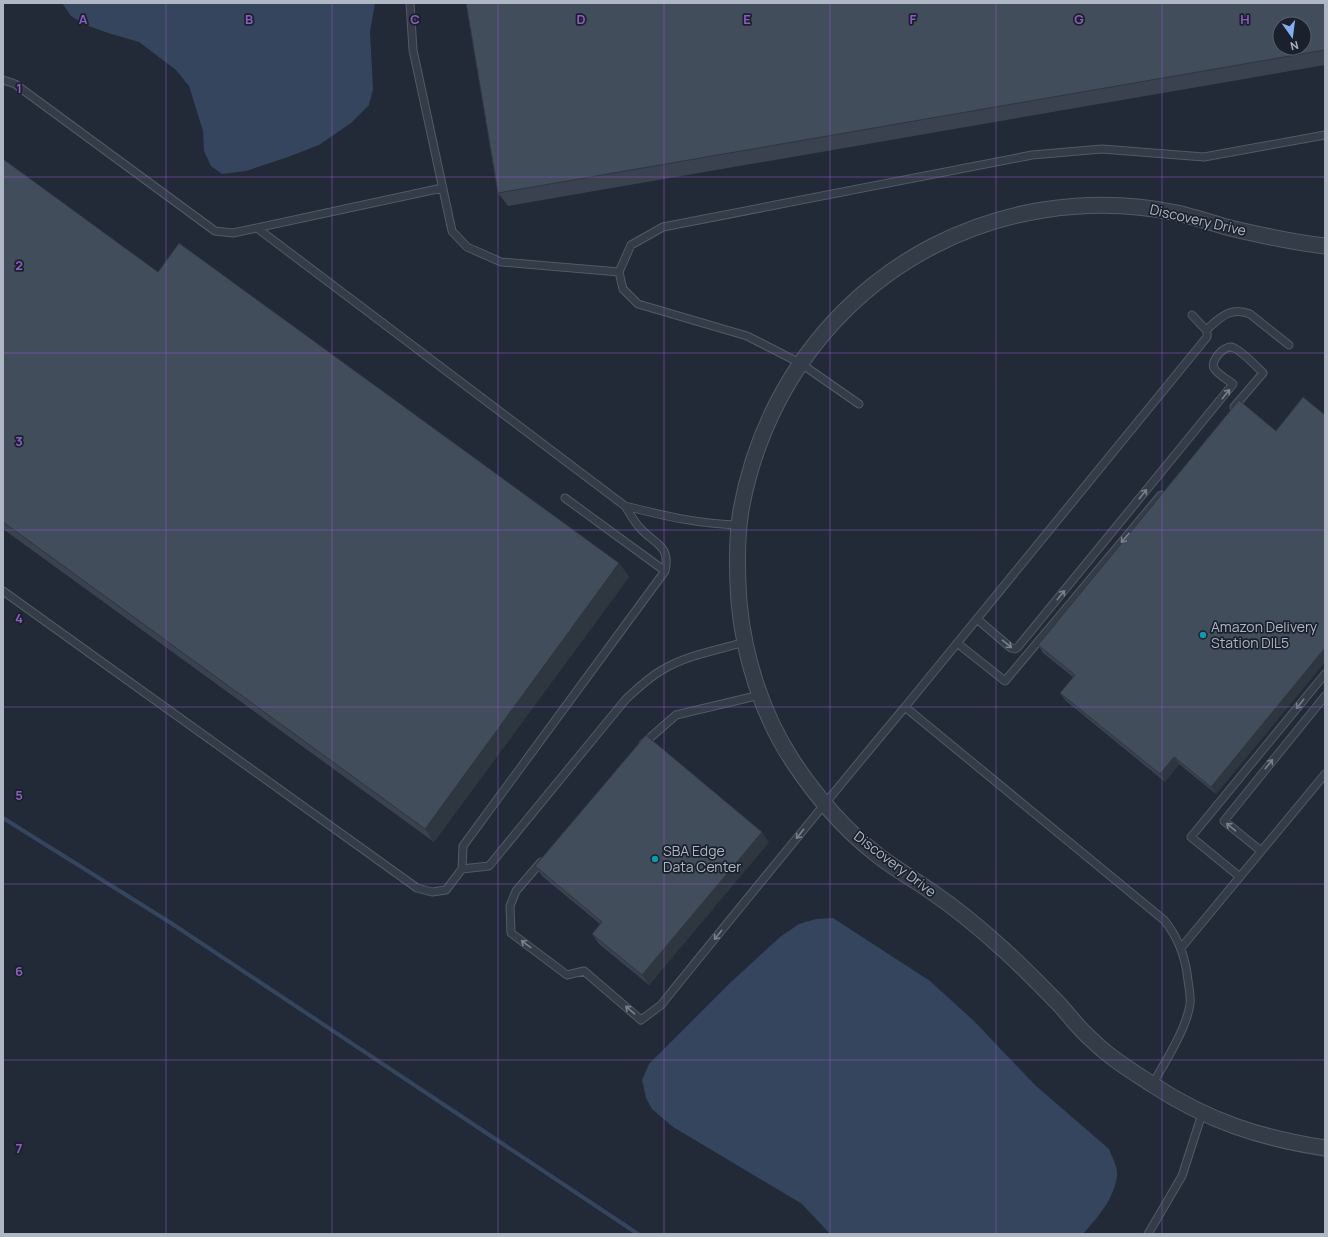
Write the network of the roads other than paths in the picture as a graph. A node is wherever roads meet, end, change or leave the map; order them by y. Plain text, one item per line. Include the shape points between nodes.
1 (410, 3) edge
2 (5, 81) edge
3 (3, 88) edge
4 (1325, 135) edge
5 (442, 188) junction
6 (257, 228) junction
7 (1325, 246) edge
8 (619, 272) junction
9 (1192, 315) dead end
10 (1206, 330) junction
11 (1289, 345) dead end
12 (800, 363) junction
13 (859, 404) dead end
14 (1228, 415) edge
15 (1167, 488) edge
16 (564, 498) dead end
17 (625, 506) junction
18 (740, 525) junction
19 (665, 571) junction
20 (3, 591) edge
21 (977, 619) junction
22 (745, 642) junction
23 (957, 643) junction
24 (1325, 674) edge
25 (760, 695) junction
26 (1325, 696) edge
27 (905, 706) junction
28 (634, 752) edge
29 (1325, 774) edge
30 (824, 803) junction
31 (1261, 851) junction
32 (547, 855) edge
33 (462, 869) junction
34 (1240, 877) junction
35 (1181, 948) junction
36 (1152, 1085) junction
37 (1202, 1114) junction
38 (1325, 1148) edge
39 (1148, 1234) edge

1 - 5 lane via 413,50
2 - 3 lane
2 - 6 lane via 15,84 215,231 233,233
4 - 8 lane via 1204,157 1102,149 1032,155 663,227 631,245
5 - 6 lane
5 - 8 lane via 452,231 467,247 501,262
6 - 17 lane
7 - 12 street, Discovery Drive via 1277,239 1176,213 1142,207 1081,206 1018,215 959,233 904,262 862,295 831,324
8 - 12 lane via 622,289 638,304 747,336
9 - 10 lane
10 - 11 lane via 1227,313 1246,312
10 - 21 lane via 1207,338
12 - 13 lane
12 - 18 street, Discovery Drive via 758,444 742,505
21 -> 14 lane via 1011,648 1018,647 1233,384 1215,370 1213,365 1224,348 1230,347 1235,348 1263,373
15 -> 23 lane via 1005,681
16 - 19 lane
17 - 18 lane via 688,521
17 - 19 lane via 639,528 663,547 667,562
18 - 22 street, Discovery Drive via 738,587
19 - 33 lane via 463,846
20 - 33 lane via 417,888 432,892 446,890
21 - 23 lane
22 - 25 street, Discovery Drive
22 - 33 lane via 682,661 662,670 645,682 626,699 489,866
23 - 27 lane
24 -> 34 lane via 1191,837
25 - 28 lane via 676,715
25 - 30 street, Discovery Drive via 792,760
31 -> 26 lane via 1224,821
27 - 30 lane
27 - 35 lane via 1164,920
29 - 31 lane
30 -> 32 lane via 661,1004 641,1020 584,971 567,975 511,933 510,906 516,891
30 - 36 street, Discovery Drive via 843,825 874,852 939,897 990,938 1025,969 1091,1040
31 - 34 lane
34 - 35 lane
35 - 36 lane via 1190,1005 1176,1042
36 - 37 street, Discovery Drive
37 - 38 street, Discovery Drive via 1270,1138
37 - 39 lane via 1182,1176

